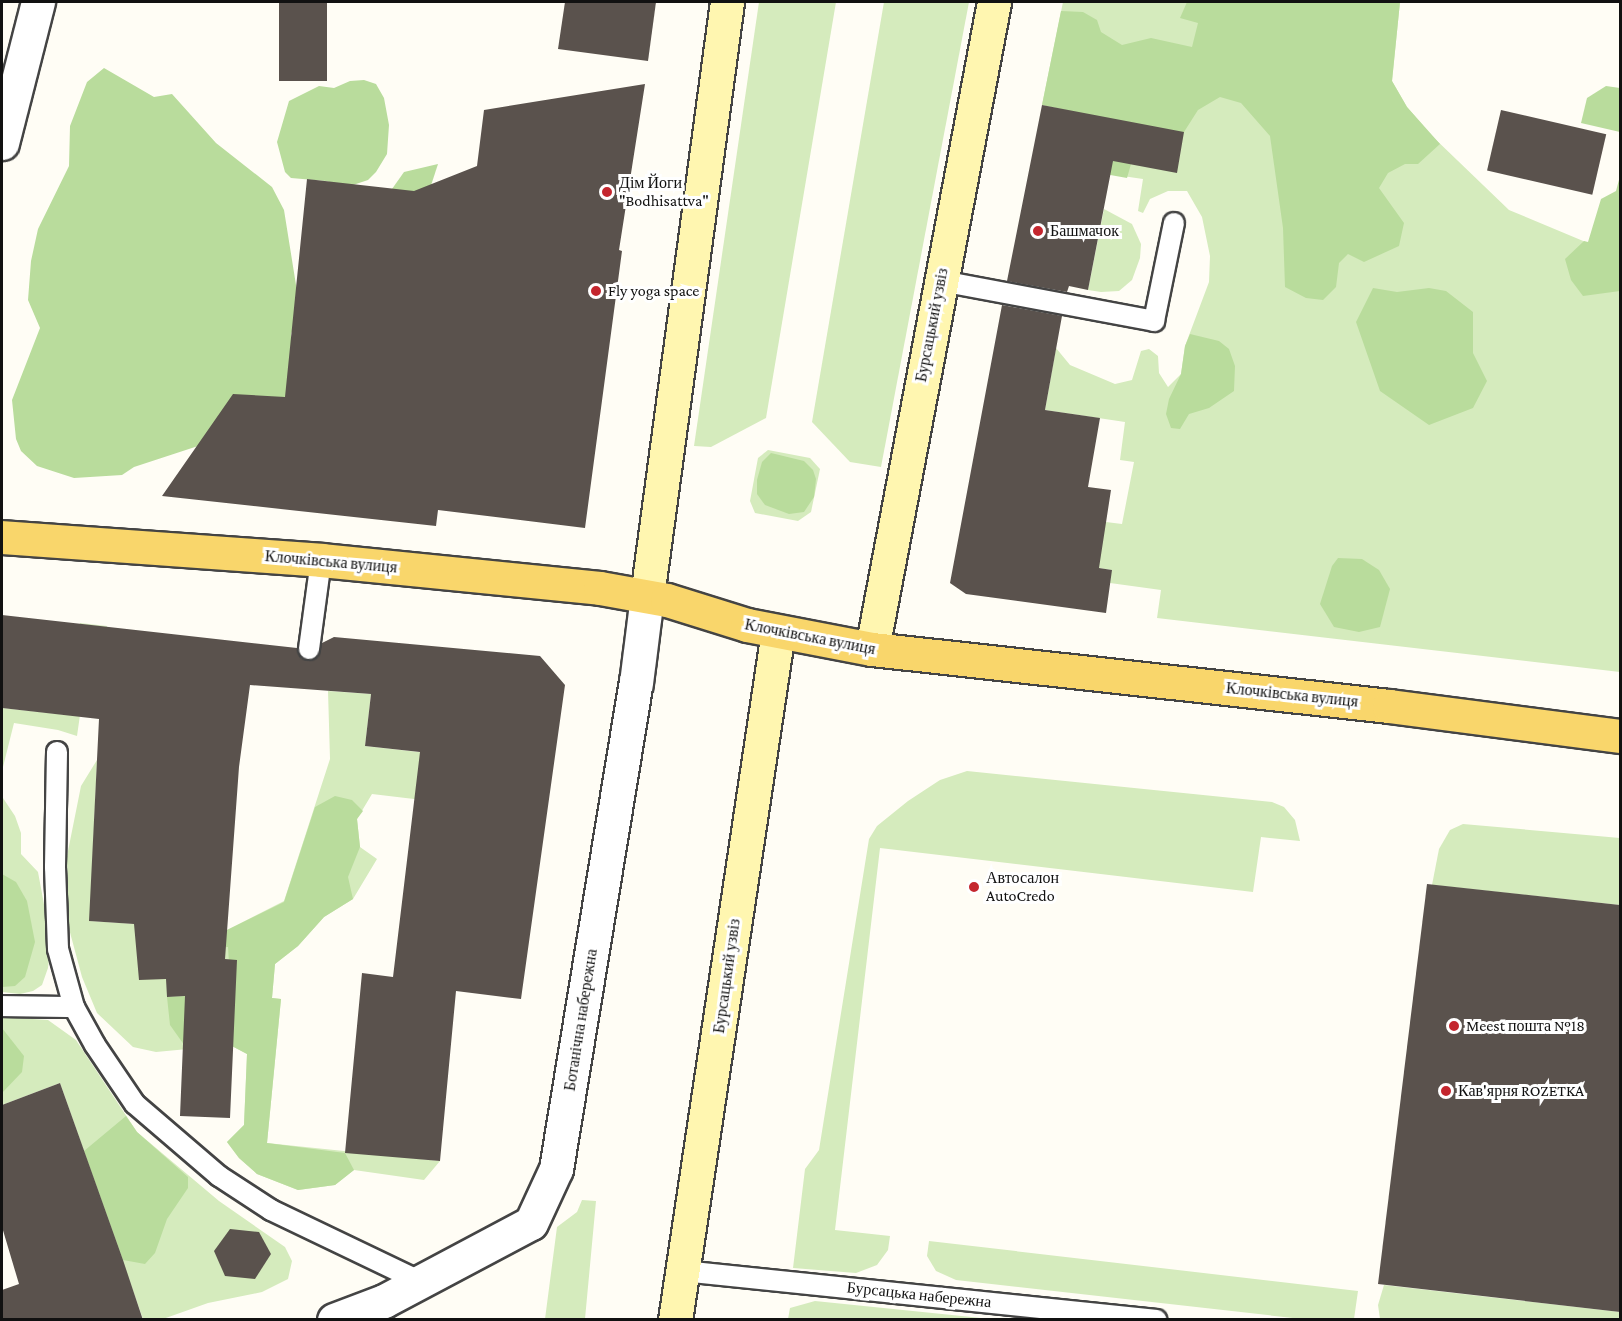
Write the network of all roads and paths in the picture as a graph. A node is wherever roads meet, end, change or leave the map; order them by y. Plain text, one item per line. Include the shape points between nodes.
1 (38, 2) edge
2 (727, 2) edge
3 (994, 2) edge
4 (2, 143) edge
5 (1174, 223) dead end
6 (940, 281) junction
7 (2, 537) edge
8 (321, 560) junction
9 (647, 596) junction
10 (778, 632) junction
11 (309, 649) dead end
12 (872, 649) junction
13 (1620, 736) edge
14 (57, 752) dead end
15 (2, 1006) edge
16 (74, 1007) junction
17 (683, 1271) junction
18 (420, 1282) junction
19 (334, 1320) edge
20 (675, 1320) edge
21 (1156, 1320) edge

1 - 4 street
2 - 9 street
3 - 6 street, Бурсацький узвіз
5 - 6 lane via 1154,321
6 - 12 street, Бурсацький узвіз
7 - 8 main road, Клочківська вулиця
8 - 9 main road, Клочківська вулиця
8 - 11 lane
9 - 10 main road, Клочківська вулиця
9 - 18 street, Ботанічна набережна via 556,1169 531,1223
10 - 12 main road, Клочківська вулиця
10 - 17 street, Бурсацький узвіз
12 - 13 main road, Клочківська вулиця via 1389,706
14 - 16 lane via 58,949
15 - 16 lane
16 - 18 lane via 135,1104 219,1176 271,1210
17 - 20 street, Бурсацький узвіз
17 - 21 lane, Бурсацька набережна
18 - 19 street, Ботанічна набережна

